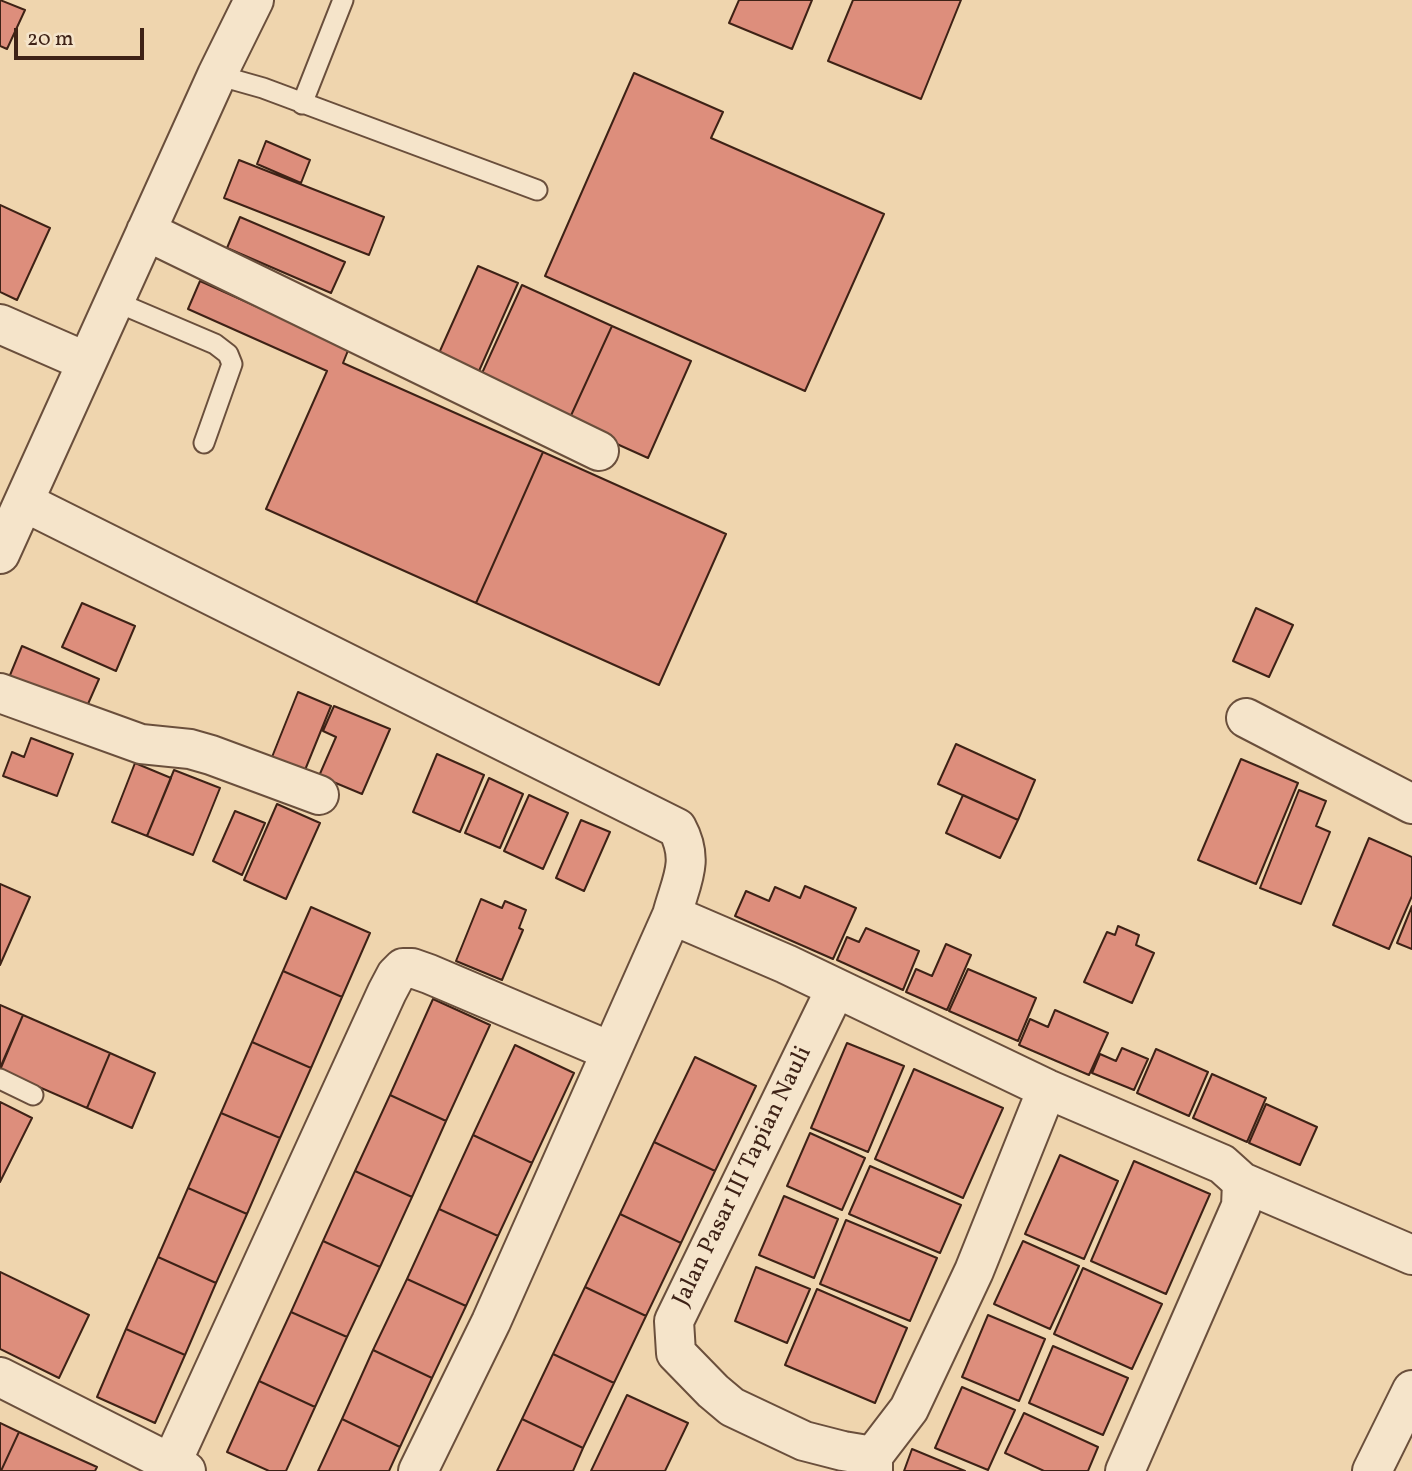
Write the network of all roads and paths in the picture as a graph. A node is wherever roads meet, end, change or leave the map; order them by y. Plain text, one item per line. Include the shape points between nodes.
1 (254, 0) edge
2 (343, 0) edge
3 (218, 75) junction
4 (302, 104) junction
5 (537, 190) dead end
6 (146, 232) junction
7 (114, 301) junction
8 (0, 324) edge
9 (87, 362) junction
10 (204, 443) dead end
11 (599, 451) dead end
12 (24, 502) junction
13 (0, 554) edge
14 (0, 693) edge
15 (1246, 719) dead end
16 (319, 794) dead end
17 (1412, 804) edge
18 (672, 915) junction
19 (836, 988) junction
20 (610, 1051) junction
21 (0, 1079) edge
22 (1047, 1089) junction
23 (33, 1095) dead end
24 (1242, 1182) junction
25 (1412, 1255) edge
26 (0, 1377) edge
27 (1412, 1390) edge
28 (873, 1463) edge
29 (178, 1468) edge
30 (418, 1471) edge
31 (1125, 1471) edge
32 (1373, 1471) edge

1 - 3 street
2 - 4 lane
3 - 4 lane
3 - 6 street
4 - 5 lane
6 - 7 street
6 - 11 street
7 - 9 street
7 - 10 lane via 215,344 228,354 232,364
8 - 9 street
9 - 12 street
12 - 13 street
12 - 18 street via 677,828 686,844 687,864
14 - 16 street via 141,744 190,749
15 - 17 street
18 - 19 street
18 - 20 street
19 - 22 street
19 - 28 street, Jalan Pasar III Tapian Nauli via 674,1321 676,1353 732,1407 804,1441
20 - 29 street via 429,974 403,968 387,992
20 - 30 street via 491,1322
21 - 23 lane
22 - 24 street via 1222,1164
22 - 28 street via 968,1284 909,1409
24 - 25 street
24 - 31 street via 1241,1206
26 - 29 street
27 - 32 street

